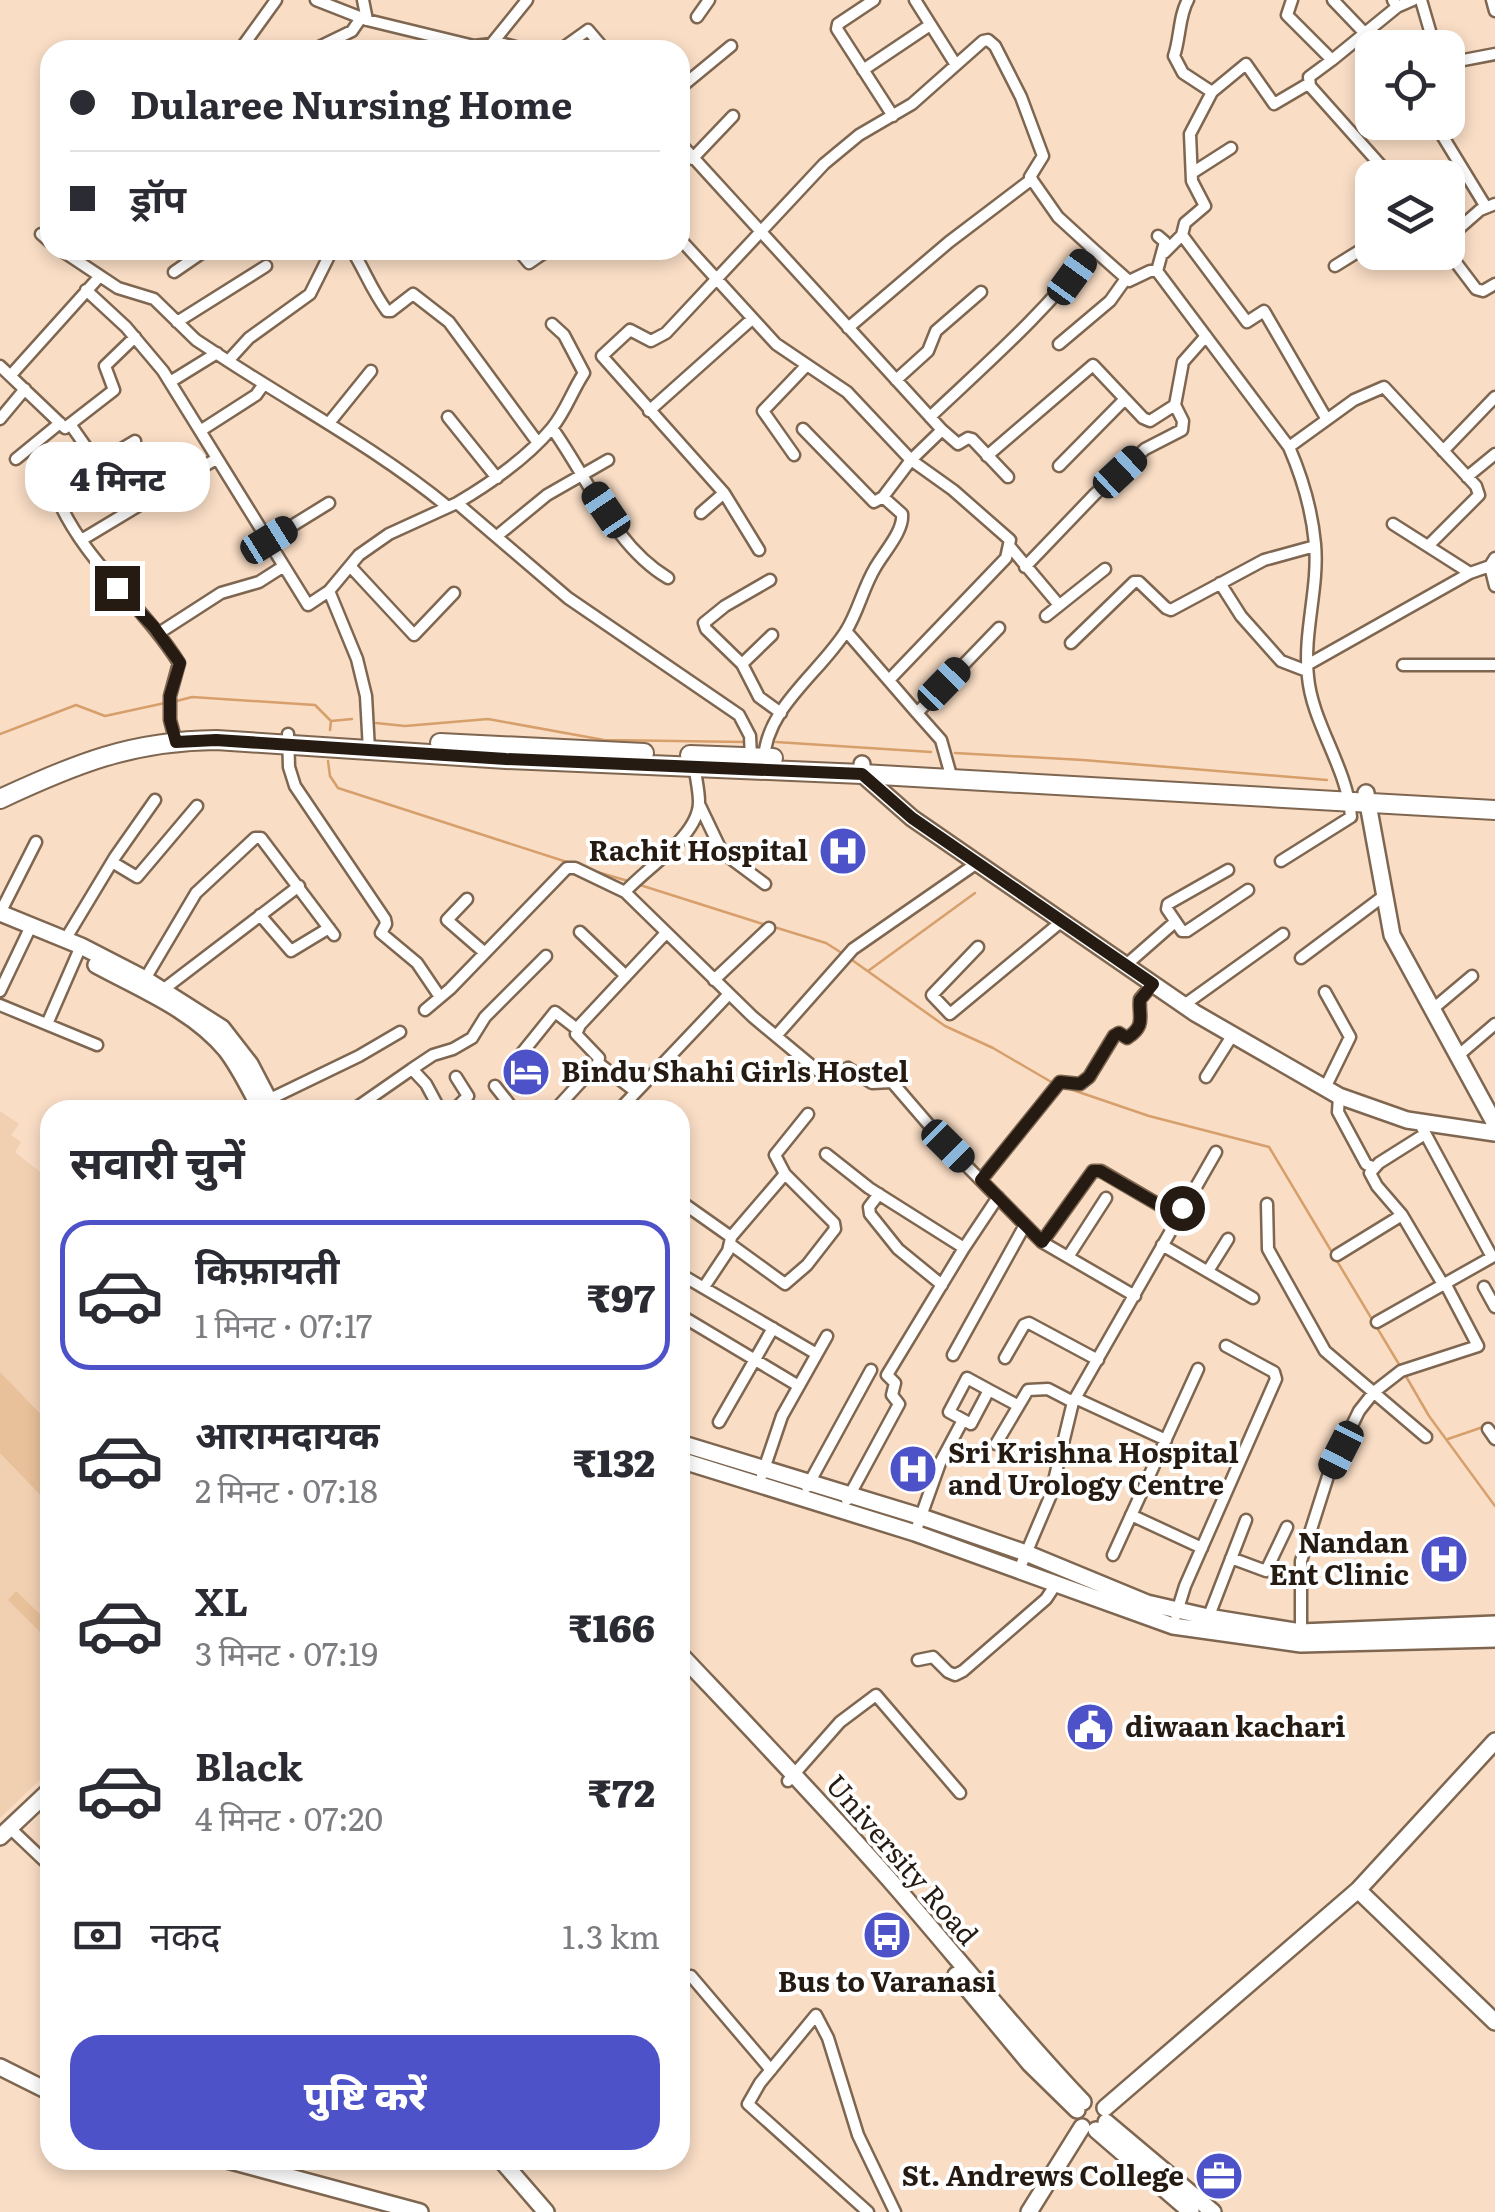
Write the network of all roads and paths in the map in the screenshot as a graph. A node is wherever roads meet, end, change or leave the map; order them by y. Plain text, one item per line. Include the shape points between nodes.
1 (276, 0) edge
2 (316, 0) edge
3 (363, 0) edge
4 (527, 0) edge
5 (709, 0) edge
6 (915, 0) edge
7 (1188, 0) edge
8 (1292, 0) edge
9 (1333, 0) edge
10 (1412, 0) edge
11 (1421, 0) edge
12 (1492, 0) edge
13 (866, 2) edge
14 (1395, 3) edge
15 (1495, 11) edge
16 (698, 17) dead end
17 (364, 19) junction
18 (930, 24) junction
19 (1364, 30) edge
20 (1371, 30) edge
21 (1430, 30) edge
22 (247, 40) edge
23 (333, 40) edge
24 (450, 40) edge
25 (495, 40) edge
26 (574, 40) edge
27 (596, 40) edge
28 (1355, 43) edge
29 (731, 46) dead end
30 (1495, 54) edge
31 (1332, 60) junction
32 (1465, 60) edge
33 (956, 65) junction
34 (864, 70) junction
35 (690, 80) edge
36 (1308, 84) junction
37 (1212, 92) junction
38 (733, 116) dead end
39 (893, 116) junction
40 (1446, 140) edge
41 (1231, 148) dead end
42 (690, 156) edge
43 (1376, 160) edge
44 (690, 162) edge
45 (1192, 174) junction
46 (1032, 179) junction
47 (1490, 205) edge
48 (1465, 225) edge
49 (760, 233) junction
50 (1182, 234) junction
51 (1158, 236) dead end
52 (1093, 249) junction
53 (690, 250) edge
54 (1162, 254) junction
55 (1355, 254) edge
56 (75, 260) edge
57 (191, 260) edge
58 (327, 260) edge
59 (358, 260) edge
60 (78, 262) joint
61 (266, 266) dead end
62 (1335, 266) dead end
63 (1158, 270) junction
64 (1462, 270) edge
65 (174, 272) dead end
66 (100, 276) junction
67 (716, 280) junction
68 (1125, 280) junction
69 (1495, 284) edge
70 (86, 290) junction
71 (981, 292) dead end
72 (752, 319) junction
73 (177, 322) junction
74 (552, 324) dead end
75 (848, 328) junction
76 (1206, 336) junction
77 (135, 337) junction
78 (1059, 344) dead end
79 (217, 353) junction
80 (602, 356) junction
81 (228, 361) junction
82 (0, 366) edge
83 (806, 366) junction
84 (371, 370) dead end
85 (584, 372) junction
86 (11, 375) junction
87 (896, 380) junction
88 (170, 382) junction
89 (264, 384) junction
90 (25, 388) junction
91 (1495, 397) edge
92 (1125, 399) junction
93 (1175, 404) junction
94 (649, 411) junction
95 (448, 417) dead end
96 (930, 417) junction
97 (1326, 418) junction
98 (0, 419) edge
99 (65, 423) junction
100 (329, 423) junction
101 (552, 428) junction
102 (802, 430) dead end
103 (942, 430) junction
104 (200, 431) junction
105 (136, 441) dead end
106 (538, 442) junction
107 (1289, 447) junction
108 (1444, 451) junction
109 (794, 454) dead end
110 (1495, 454) edge
111 (987, 456) junction
112 (16, 459) dead end
113 (216, 459) junction
114 (608, 460) dead end
115 (912, 460) junction
116 (98, 464) junction
117 (1059, 466) dead end
118 (583, 475) junction
119 (1008, 476) dead end
120 (1467, 476) junction
121 (497, 478) junction
122 (724, 494) junction
123 (883, 497) junction
124 (329, 503) dead end
125 (452, 505) junction
126 (701, 513) dead end
127 (1393, 524) dead end
128 (497, 536) junction
129 (83, 539) junction
130 (269, 540) junction
131 (1316, 546) junction
132 (1428, 546) junction
133 (1010, 548) junction
134 (759, 550) dead end
135 (1492, 562) edge
136 (284, 566) junction
137 (350, 566) junction
138 (1025, 567) junction
139 (1105, 569) dead end
140 (1470, 573) junction
141 (668, 578) dead end
142 (770, 580) dead end
143 (1220, 583) junction
144 (1495, 586) edge
145 (329, 591) junction
146 (454, 593) dead end
147 (1059, 605) junction
148 (1046, 616) dead end
149 (999, 628) dead end
150 (846, 631) junction
151 (158, 633) junction
152 (772, 635) dead end
153 (1071, 643) dead end
154 (742, 664) junction
155 (1402, 665) dead end
156 (1495, 665) edge
157 (1307, 668) junction
158 (890, 678) junction
159 (781, 713) junction
160 (917, 713) junction
161 (174, 737) junction
162 (288, 740) junction
163 (369, 744) junction
164 (694, 761) junction
165 (758, 763) junction
166 (862, 769) junction
167 (951, 774) junction
168 (0, 788) edge
169 (1358, 797) junction
170 (0, 799) edge
171 (1495, 799) edge
172 (155, 800) dead end
173 (197, 806) dead end
174 (700, 806) junction
175 (1495, 810) edge
176 (36, 842) dead end
177 (112, 862) junction
178 (1281, 862) dead end
179 (977, 863) junction
180 (1228, 870) dead end
181 (765, 884) dead end
182 (300, 886) junction
183 (1248, 890) dead end
184 (625, 892) junction
185 (1385, 895) junction
186 (467, 900) dead end
187 (0, 913) edge
188 (260, 915) junction
189 (1062, 921) junction
190 (0, 922) edge
191 (1174, 922) junction
192 (770, 928) dead end
193 (30, 929) junction
194 (580, 932) dead end
195 (666, 933) junction
196 (1283, 934) dead end
197 (65, 940) junction
198 (978, 947) dead end
199 (79, 951) junction
200 (485, 953) junction
201 (546, 956) dead end
202 (1302, 958) dead end
203 (1126, 966) junction
204 (626, 976) junction
205 (1472, 976) dead end
206 (146, 978) junction
207 (714, 980) junction
208 (1153, 984) junction
209 (164, 989) junction
210 (0, 991) edge
211 (1324, 992) dead end
212 (729, 994) junction
213 (440, 996) junction
214 (1, 1005) edge
215 (1184, 1006) junction
216 (1434, 1008) junction
217 (425, 1010) dead end
218 (47, 1024) junction
219 (1495, 1024) edge
220 (577, 1029) junction
221 (400, 1032) dead end
222 (776, 1036) junction
223 (1232, 1036) junction
224 (97, 1046) dead end
225 (1460, 1054) junction
226 (518, 1058) dead end
227 (598, 1063) junction
228 (412, 1069) junction
229 (456, 1077) dead end
230 (1206, 1077) dead end
231 (495, 1086) dead end
232 (635, 1091) junction
233 (1332, 1092) junction
234 (263, 1100) edge
235 (265, 1100) edge
236 (280, 1100) edge
237 (368, 1100) edge
238 (435, 1100) edge
239 (464, 1100) edge
240 (506, 1100) edge
241 (563, 1100) edge
242 (627, 1100) edge
243 (808, 1114) dead end
244 (1495, 1124) edge
245 (1422, 1128) junction
246 (1495, 1133) edge
247 (1216, 1152) dead end
248 (826, 1154) dead end
249 (1374, 1168) junction
250 (785, 1174) junction
251 (981, 1180) junction
252 (878, 1194) junction
253 (998, 1197) junction
254 (1106, 1198) dead end
255 (1267, 1204) dead end
256 (690, 1209) edge
257 (1178, 1216) junction
258 (1402, 1216) junction
259 (1024, 1225) junction
260 (1228, 1239) dead end
261 (731, 1240) junction
262 (1042, 1242) junction
263 (1162, 1245) junction
264 (964, 1248) junction
265 (1338, 1255) dead end
266 (1068, 1258) junction
267 (1208, 1271) junction
268 (690, 1279) edge
269 (942, 1285) junction
270 (1445, 1285) junction
271 (704, 1287) junction
272 (1484, 1287) dead end
273 (1136, 1296) junction
274 (1253, 1298) dead end
275 (1495, 1307) edge
276 (690, 1321) edge
277 (1378, 1322) dead end
278 (773, 1328) junction
279 (827, 1336) dead end
280 (1226, 1346) dead end
281 (814, 1354) junction
282 (953, 1355) dead end
283 (1005, 1358) dead end
284 (755, 1360) junction
285 (1098, 1360) junction
286 (1198, 1368) dead end
287 (871, 1370) dead end
288 (797, 1385) junction
289 (989, 1390) junction
290 (1374, 1392) junction
291 (1074, 1400) junction
292 (1017, 1406) junction
293 (964, 1420) junction
294 (720, 1422) dead end
295 (1426, 1437) dead end
296 (1166, 1440) junction
297 (996, 1444) dead end
298 (690, 1446) edge
299 (690, 1463) edge
300 (764, 1466) junction
301 (759, 1484) junction
302 (806, 1490) junction
303 (846, 1502) junction
304 (1132, 1515) junction
305 (919, 1516) junction
306 (1246, 1520) dead end
307 (1286, 1527) dead end
308 (914, 1533) junction
309 (1202, 1548) junction
310 (1026, 1553) junction
311 (1114, 1555) dead end
312 (1231, 1558) junction
313 (1019, 1570) junction
314 (1056, 1584) junction
315 (1175, 1618) junction
316 (1206, 1624) junction
317 (1495, 1624) edge
318 (1301, 1638) junction
319 (1495, 1640) edge
320 (918, 1660) dead end
321 (690, 1665) edge
322 (690, 1679) edge
323 (1495, 1741) edge
324 (791, 1777) junction
325 (960, 1794) dead end
326 (40, 1799) edge
327 (5, 1832) edge
328 (40, 1858) edge
329 (1358, 1890) junction
330 (691, 1976) dead end
331 (1495, 2022) edge
332 (0, 2067) edge
333 (771, 2070) junction
334 (40, 2087) edge
335 (1092, 2114) junction
336 (263, 2170) edge
337 (510, 2170) edge
338 (889, 2209) edge
339 (420, 2212) edge
340 (546, 2212) edge
341 (868, 2212) edge
342 (1029, 2212) edge
343 (1192, 2212) edge
344 (1214, 2212) edge

1 - 22 street
2 - 17 street
3 - 17 street
4 - 25 street
5 - 16 street
6 - 18 street
7 - 37 street via 1174,56 1183,73
8 - 31 street via 1287,15
9 - 19 street
10 - 14 street
11 - 21 street
12 - 15 street
13 - 34 street via 837,29
14 - 20 street
17 - 23 street
17 - 24 street
18 - 33 street
18 - 34 street
26 - 27 street via 588,30
28 - 31 street
29 - 35 street
30 - 32 street
31 - 36 street
33 - 39 street
33 - 46 street via 983,41 993,42 1042,156
34 - 39 street
36 - 37 street via 1274,104 1246,64
36 - 43 street
37 - 45 street via 1190,134
38 - 42 street
39 - 49 street via 824,164
40 - 47 street
41 - 45 street
44 - 49 street
45 - 50 street via 1205,206
46 - 52 street via 1058,218
46 - 75 street
47 - 48 street
49 - 67 street
49 - 75 street
50 - 54 street
50 - 97 street via 1246,322 1264,311
51 - 54 street
52 - 68 street
52 - 96 street via 1037,318
53 - 67 street
54 - 63 street
55 - 62 street
56 - 60 street
57 - 65 street
58 - 81 street via 310,294
59 - 106 street via 386,311 413,294 443,316
60 - 66 street
61 - 73 street
63 - 68 street
63 - 76 street
64 - 69 street via 1476,289
66 - 70 street
66 - 73 street via 154,299
67 - 72 street
67 - 80 street via 656,342 630,330
68 - 78 street
70 - 77 street
70 - 86 street
71 - 87 street via 936,331 928,350
72 - 83 street
72 - 94 street
73 - 79 street
74 - 85 street
75 - 87 street
76 - 93 street via 1182,362
76 - 107 street
77 - 88 street
77 - 99 street via 106,366 114,390
79 - 81 street
79 - 88 street
80 - 85 street
80 - 94 street
81 - 89 street
82 - 86 street
83 - 109 street via 763,411
83 - 115 street via 846,392
84 - 100 street
85 - 101 street
86 - 90 street
87 - 96 street
88 - 104 street
89 - 100 street
89 - 104 street
90 - 98 street
90 - 99 street
91 - 108 street
92 - 93 street via 1146,421
92 - 111 street via 1092,365
92 - 117 street
93 - 138 street via 1182,430 1145,449
94 - 122 street
95 - 121 street
96 - 103 street
97 - 107 street
97 - 108 street via 1384,387
99 - 112 street
99 - 116 street
100 - 125 street
101 - 106 street
101 - 118 street
102 - 123 street via 874,502
103 - 111 street via 958,444 971,438
103 - 115 street
104 - 113 street
105 - 116 street
106 - 121 street
107 - 131 street
108 - 120 street
110 - 120 street
111 - 119 street
113 - 129 street
113 - 130 street
114 - 118 street
115 - 123 street
115 - 133 street via 1001,531
116 - 129 street via 57,490
118 - 128 street
118 - 141 street via 648,566
120 - 132 street via 1480,494
121 - 125 street
122 - 126 street
122 - 134 street
123 - 150 street via 904,517
124 - 130 street
125 - 128 street
125 - 137 street via 389,534
127 - 132 street
128 - 165 street via 596,619 739,715
129 - 151 street
130 - 136 street
131 - 143 street via 1272,557
131 - 157 street
132 - 140 street
133 - 138 street
133 - 158 street
135 - 140 street
135 - 144 street
136 - 145 street via 308,605
136 - 151 street via 259,582 220,593
137 - 145 street
137 - 146 street via 412,635
138 - 147 street
139 - 147 street
140 - 157 street
142 - 154 street via 704,623
143 - 153 street via 1168,610 1134,582
143 - 157 street via 1281,661
145 - 163 street via 357,659
147 - 148 street
149 - 160 street
150 - 158 street
150 - 159 street
151 - 161 street via 180,663 170,702
152 - 154 street
154 - 159 street via 758,697
155 - 156 street
157 - 169 street
158 - 160 street
159 - 165 street
160 - 167 street via 941,740
161 - 162 main road
161 - 168 main road via 95,747
161 - 170 main road via 116,751
162 - 163 main road
162 - 213 street via 295,786 385,920 381,933 417,964
163 - 164 main road
164 - 165 main road
164 - 174 street
165 - 166 main road
166 - 167 main road
166 - 179 main road via 912,818
167 - 169 main road
169 - 171 main road
169 - 175 main road
169 - 178 street via 1348,822
169 - 185 main road
172 - 177 street
173 - 177 street via 137,877
174 - 181 street via 722,852
174 - 184 street via 680,841
176 - 187 street
177 - 197 street
179 - 189 main road
179 - 222 street via 853,949
180 - 191 street via 1168,904
182 - 188 street
182 - 188 street via 332,931 291,951
182 - 206 street via 256,838 196,893
183 - 191 street via 1186,932
184 - 195 street
184 - 200 street via 567,868
185 - 202 street
185 - 216 main road via 1392,935
186 - 200 street via 447,920
187 - 193 main road
188 - 209 street
189 - 198 street via 950,1014 932,995
189 - 203 main road
190 - 193 main road
191 - 203 street
192 - 207 street
193 - 197 main road
193 - 199 main road
193 - 210 street
194 - 204 street
195 - 204 street
195 - 207 street
196 - 215 street
197 - 199 main road
199 - 206 main road
199 - 218 street
199 - 234 main road via 211,1034
200 - 213 street
201 - 228 street via 472,1038
203 - 208 main road
204 - 220 street
205 - 216 street
206 - 209 main road
207 - 212 street
208 - 215 main road
208 - 251 street via 1140,1000 1142,1020 1133,1034 1114,1036 1080,1084 1060,1082
209 - 235 main road via 222,1028 250,1064
211 - 233 street via 1350,1037
212 - 222 street
212 - 232 street
213 - 217 street
214 - 218 street
215 - 223 main road
216 - 225 main road
218 - 224 street
219 - 225 street
220 - 226 street via 555,1012
220 - 227 street
221 - 236 street
222 - 251 street via 834,1078 848,1068 872,1084 892,1082
223 - 230 street
223 - 233 main road
225 - 244 main road
227 - 232 street
227 - 241 street
228 - 237 street
228 - 238 street
229 - 239 street via 468,1096
231 - 240 street
232 - 242 street
233 - 245 main road
233 - 249 street via 1366,1164
243 - 250 street via 774,1153
245 - 246 main road
245 - 249 street
245 - 270 street via 1492,1257
247 - 257 street
248 - 252 street
249 - 258 street via 1372,1179
250 - 261 street
250 - 261 street via 836,1226 807,1266 783,1284
251 - 253 street
252 - 264 street
252 - 269 street via 870,1214 898,1249
253 - 259 street
253 - 264 street
254 - 266 street
255 - 290 street via 1268,1250 1325,1351
256 - 261 street
257 - 262 street via 1097,1170
257 - 263 street
258 - 265 street
258 - 270 street
259 - 262 street
259 - 282 street
260 - 267 street
261 - 271 street
262 - 266 street
263 - 267 street
263 - 273 street
264 - 269 street
266 - 273 street
267 - 274 street
268 - 271 street
269 - 303 street via 888,1375 899,1404
270 - 277 street
270 - 290 street via 1478,1346 1401,1371
271 - 278 street
272 - 275 street
273 - 285 street
276 - 284 street
278 - 281 street
278 - 284 street
279 - 281 street
280 - 309 street via 1276,1379
281 - 288 street
283 - 285 street via 1029,1323
284 - 288 street
284 - 294 street
285 - 291 street
286 - 296 street
287 - 302 street
288 - 300 street
289 - 292 street
289 - 293 street via 971,1424
289 - 293 street via 967,1378 949,1412
290 - 295 street
290 - 318 street via 1330,1473 1301,1561
291 - 292 street via 1052,1390 1028,1390
291 - 296 street
291 - 310 street via 1050,1497
292 - 297 street
293 - 305 street
296 - 304 street
298 - 300 main road
299 - 301 main road
300 - 301 street
300 - 302 main road
301 - 302 main road
302 - 303 main road
303 - 305 main road
303 - 308 main road
304 - 309 street
304 - 311 street
305 - 308 street
305 - 310 main road
306 - 312 street
307 - 312 street via 1266,1571
308 - 313 main road
309 - 315 street
310 - 313 street
310 - 315 main road
312 - 316 street
313 - 314 main road
314 - 315 main road
314 - 320 street via 956,1675 933,1656
315 - 316 main road
316 - 318 main road
317 - 318 main road
318 - 319 main road
321 - 324 main road, University Road
322 - 324 main road, University Road
323 - 329 main road
324 - 325 street via 840,1722 876,1695
324 - 335 main road, University Road via 1030,2064
326 - 327 main road
327 - 328 street
329 - 331 main road
329 - 335 main road
330 - 333 street
332 - 334 main road
333 - 338 street via 816,2016
333 - 341 street via 748,2104
335 - 342 main road
335 - 343 main road
335 - 344 main road
336 - 339 main road
337 - 340 main road

